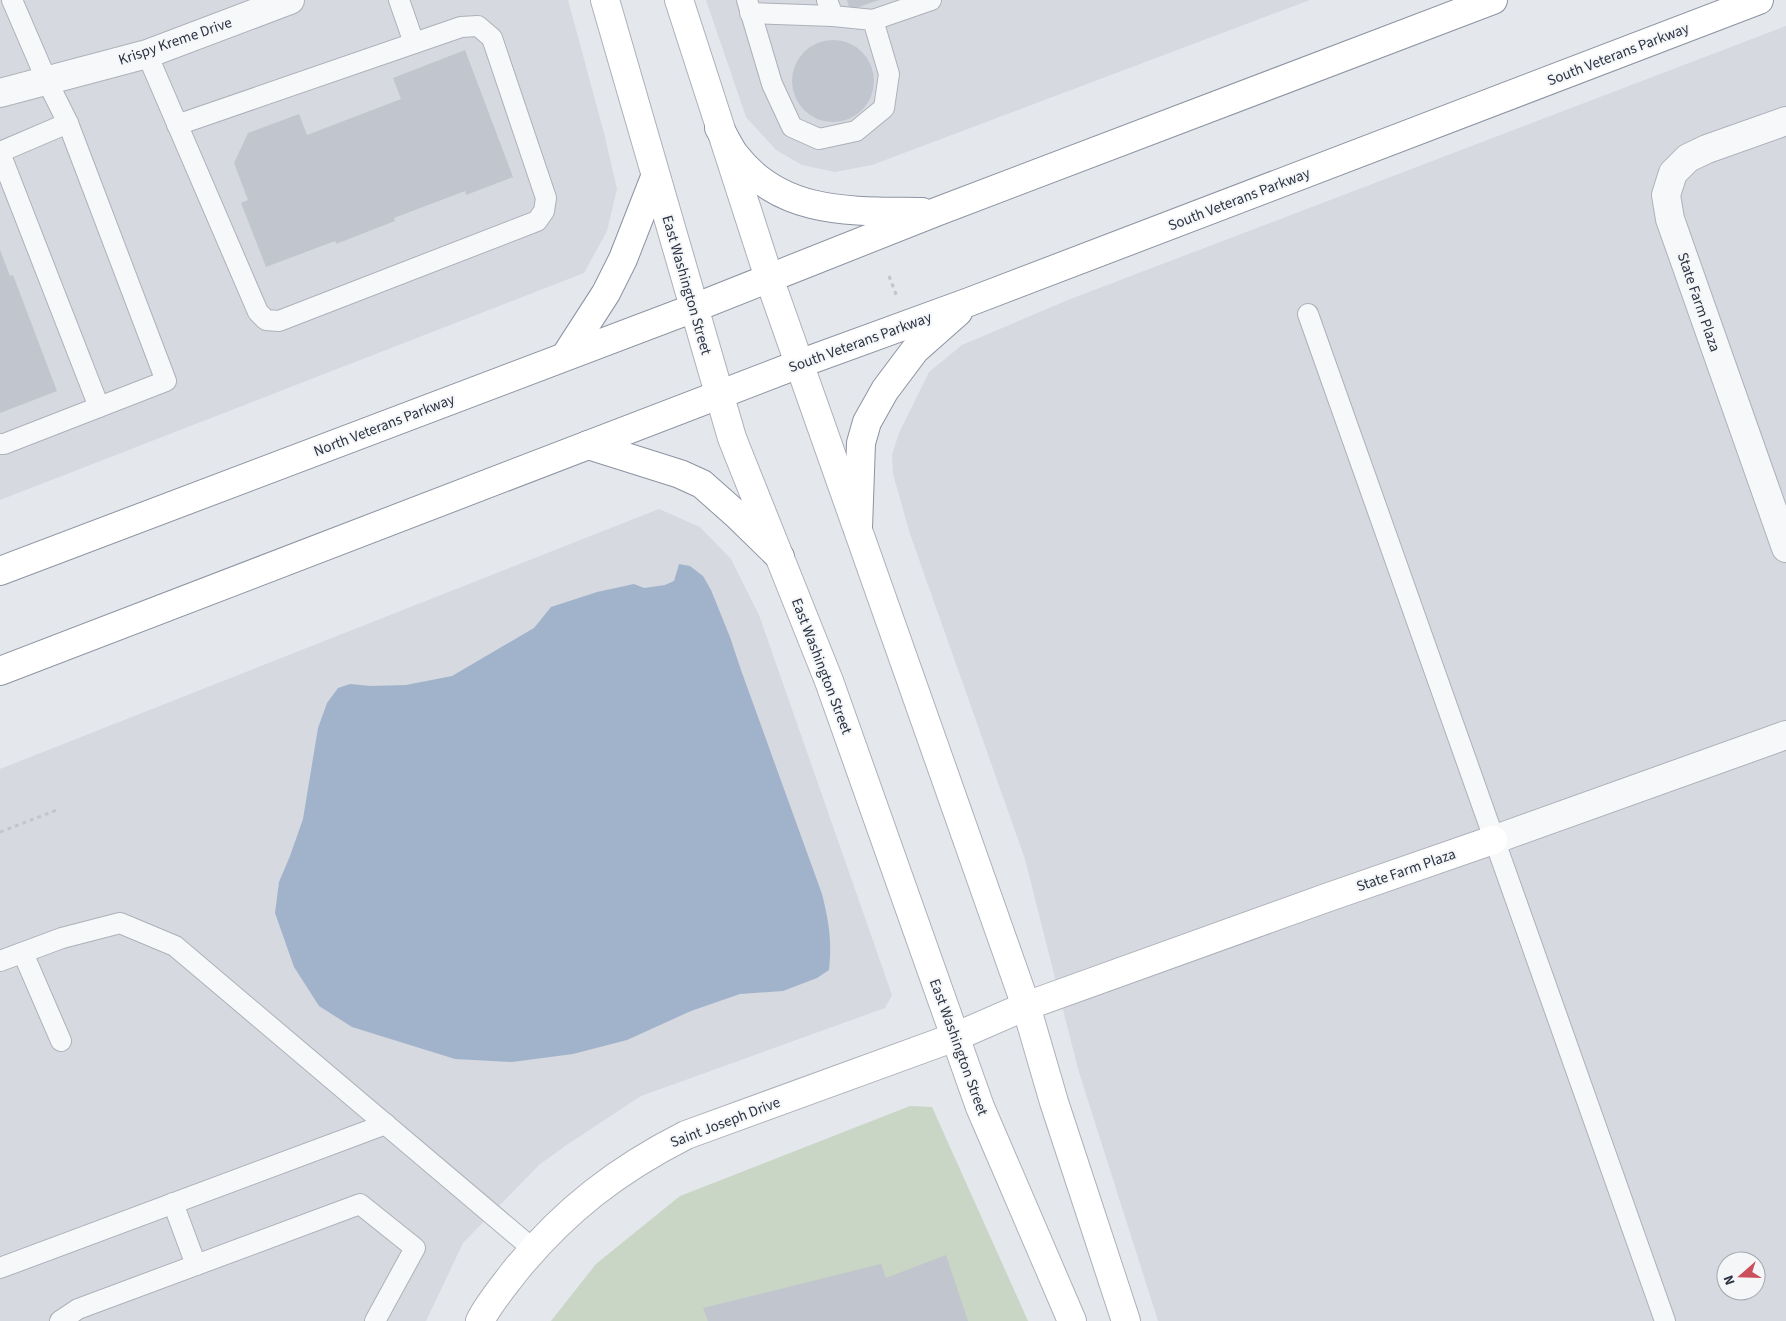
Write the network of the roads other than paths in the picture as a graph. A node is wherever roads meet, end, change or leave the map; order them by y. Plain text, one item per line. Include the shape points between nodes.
1 (12, 0) edge
2 (290, 0) edge
3 (399, 0) edge
4 (605, 0) edge
5 (679, 0) edge
6 (931, 0) edge
7 (1494, 0) edge
8 (1758, 0) edge
9 (749, 6) edge
10 (830, 8) edge
11 (873, 20) junction
12 (414, 43) junction
13 (146, 54) junction
14 (46, 79) junction
15 (0, 93) edge
16 (1786, 121) edge
17 (68, 123) junction
18 (177, 125) junction
19 (719, 128) junction
20 (0, 152) edge
21 (656, 177) junction
22 (936, 212) junction
23 (769, 278) junction
24 (969, 302) junction
25 (694, 308) junction
26 (1308, 314) dead end
27 (566, 355) junction
28 (799, 364) junction
29 (719, 395) junction
30 (99, 407) junction
31 (0, 444) edge
32 (588, 445) junction
33 (858, 528) junction
34 (1786, 548) edge
35 (780, 557) junction
36 (0, 571) edge
37 (0, 671) edge
38 (1786, 735) edge
39 (1493, 840) junction
40 (23, 953) junction
41 (0, 961) edge
42 (1026, 1006) junction
43 (955, 1037) junction
44 (61, 1041) dead end
45 (386, 1124) junction
46 (174, 1203) junction
47 (533, 1249) junction
48 (196, 1265) junction
49 (0, 1268) edge
50 (60, 1321) edge
51 (375, 1321) edge
52 (480, 1321) edge
53 (1072, 1321) edge
54 (1126, 1321) edge
55 (1665, 1321) edge

1 - 14 lane
2 - 13 street, Krispy Kreme Drive
3 - 12 lane
4 - 21 main road, East Washington Street
5 - 19 main road
6 - 11 lane
7 - 22 main road
8 - 24 main road, South Veterans Parkway
9 - 10 lane
9 - 11 lane via 772,84 792,127 819,140 856,131 884,108 889,74
10 - 11 lane
12 - 18 lane
12 - 18 lane via 461,27 478,26 492,38 546,198 544,211 537,220 280,321 266,320 258,312
13 - 14 street, Krispy Kreme Drive
13 - 18 lane
14 - 15 street, Krispy Kreme Drive
14 - 17 lane
16 - 34 street, State Farm Plaza via 1688,158 1673,173 1666,195 1670,219
17 - 20 lane
17 - 30 lane via 166,381
19 - 22 main road via 735,155 754,174 788,197 832,209
19 - 23 main road
20 - 30 lane
21 - 25 main road, East Washington Street
21 - 27 main road via 624,259 606,294
22 - 23 main road
23 - 25 main road, North Veterans Parkway
23 - 28 main road
24 - 28 main road, South Veterans Parkway
24 - 33 main road via 916,350 885,390 867,422 861,443
25 - 27 main road, North Veterans Parkway
25 - 29 main road, East Washington Street
26 - 39 lane
27 - 36 main road, North Veterans Parkway
28 - 29 main road, South Veterans Parkway
28 - 33 main road
29 - 32 main road
29 - 35 main road, East Washington Street via 732,438
30 - 31 lane
32 - 35 main road via 702,484
32 - 37 main road
33 - 42 main road
35 - 43 main road, East Washington Street via 829,681
38 - 39 street, State Farm Plaza
39 - 42 main road, State Farm Plaza
39 - 55 lane
40 - 41 lane
40 - 44 lane
40 - 45 lane via 62,938 120,923 175,946
42 - 43 main road, Saint Joseph Drive
42 - 54 main road
43 - 47 main road, Saint Joseph Drive via 686,1134 655,1150 594,1191
43 - 53 main road, East Washington Street via 980,1108
45 - 46 lane
45 - 47 lane
46 - 48 lane
46 - 49 lane
47 - 52 main road, Saint Joseph Drive
48 - 50 lane via 78,1309
48 - 51 lane via 360,1204 415,1248

